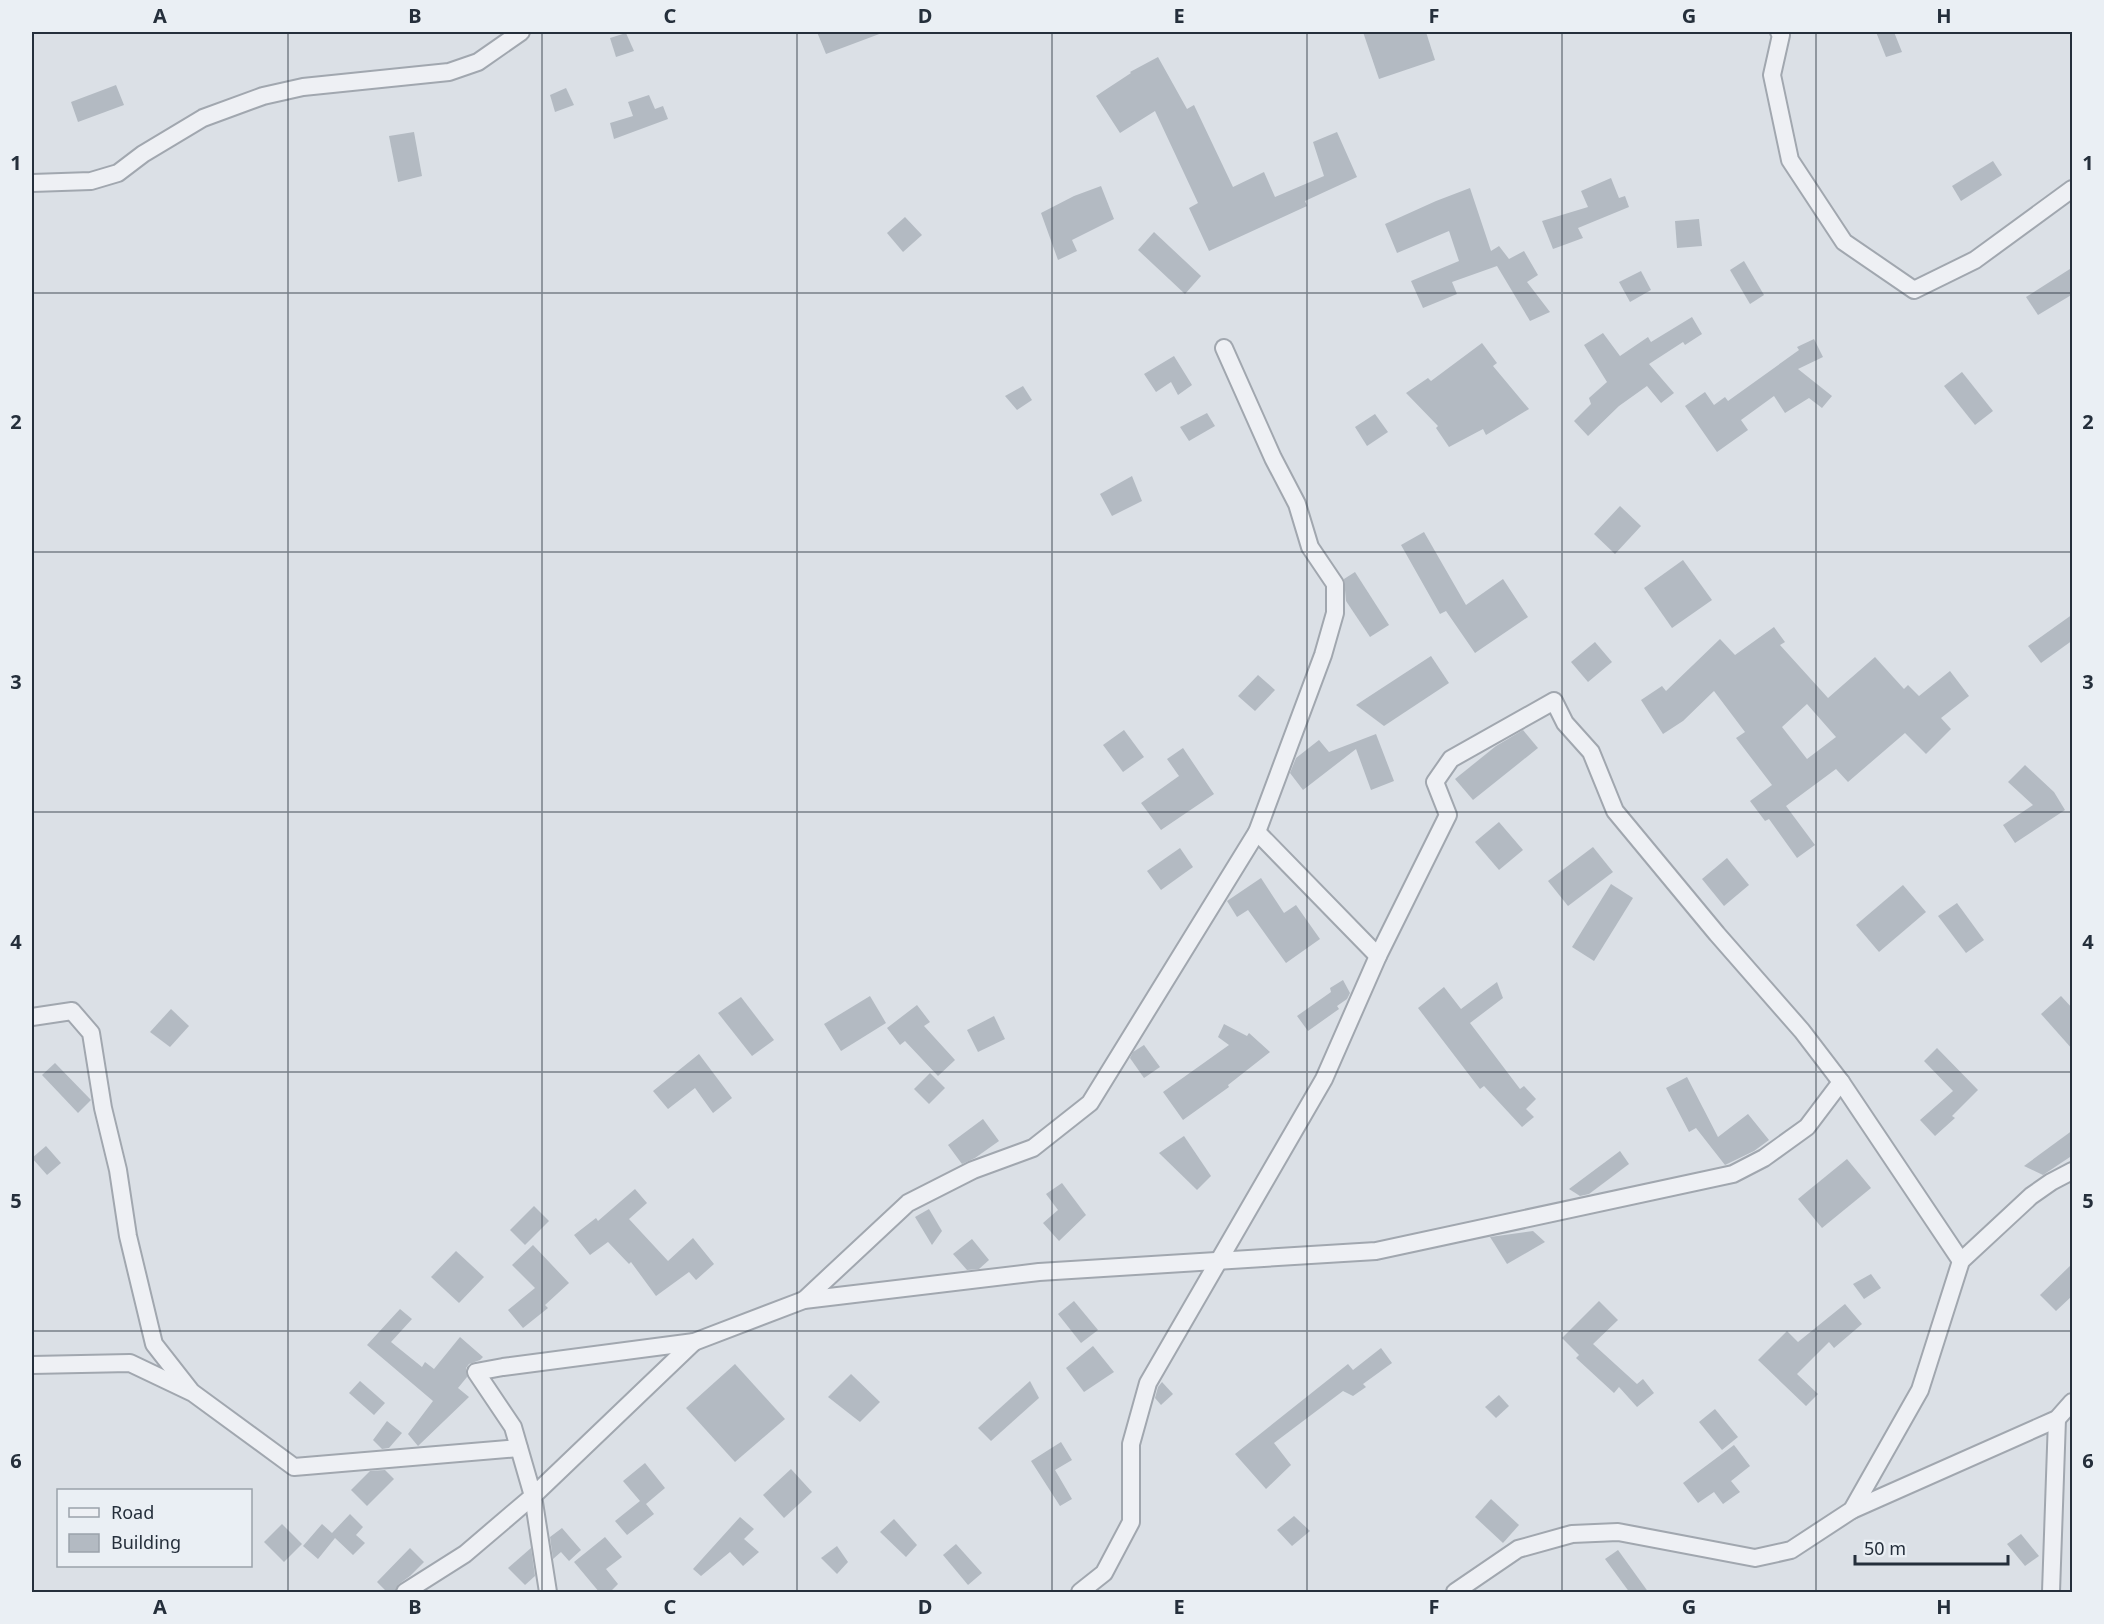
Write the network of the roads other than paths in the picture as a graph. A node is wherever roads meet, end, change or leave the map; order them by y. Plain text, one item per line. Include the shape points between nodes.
1 (521, 32) edge
2 (1779, 32) edge
3 (32, 183) edge
4 (2073, 189) edge
5 (1224, 348) dead end
6 (1257, 832) junction
7 (1378, 956) junction
8 (32, 1017) edge
9 (1841, 1082) junction
10 (2073, 1171) edge
11 (1961, 1261) junction
12 (1218, 1262) junction
13 (804, 1300) junction
14 (694, 1342) junction
15 (32, 1365) edge
16 (193, 1393) junction
17 (2073, 1402) edge
18 (2057, 1419) junction
19 (519, 1448) junction
20 (533, 1496) junction
21 (1852, 1510) junction
22 (405, 1593) edge
23 (548, 1593) edge
24 (1080, 1593) edge
25 (1455, 1593) edge
26 (2052, 1593) edge

1 - 3 street via 478,62 450,72 303,87 263,96 202,118 117,173 91,181
2 - 4 street via 1772,75 1790,160 1844,242 1914,290 1975,260
5 - 6 street via 1297,504 1310,547 1335,584 1335,613 1323,655
6 - 7 street
6 - 13 street via 1090,1103 1033,1148 973,1170 908,1203
7 - 9 street via 1448,815 1435,782 1451,759 1554,701 1565,723 1591,752 1615,811
7 - 12 street via 1324,1079
8 - 16 street via 72,1011 91,1033 128,1236 154,1344
9 - 11 street
9 - 12 street via 1807,1127 1764,1158 1733,1174 1376,1251
10 - 11 street via 2031,1196
11 - 21 street via 1920,1390
12 - 13 street via 1039,1272
12 - 24 street via 1148,1383 1131,1444 1131,1522 1104,1573
13 - 14 street
14 - 19 street via 476,1372 513,1427
14 - 20 street
15 - 16 street via 130,1363
16 - 19 street via 294,1467
17 - 18 street
18 - 21 street
18 - 26 street
19 - 20 street
20 - 22 street via 465,1554
20 - 23 street
21 - 25 street via 1791,1550 1755,1558 1618,1532 1572,1534 1518,1549

